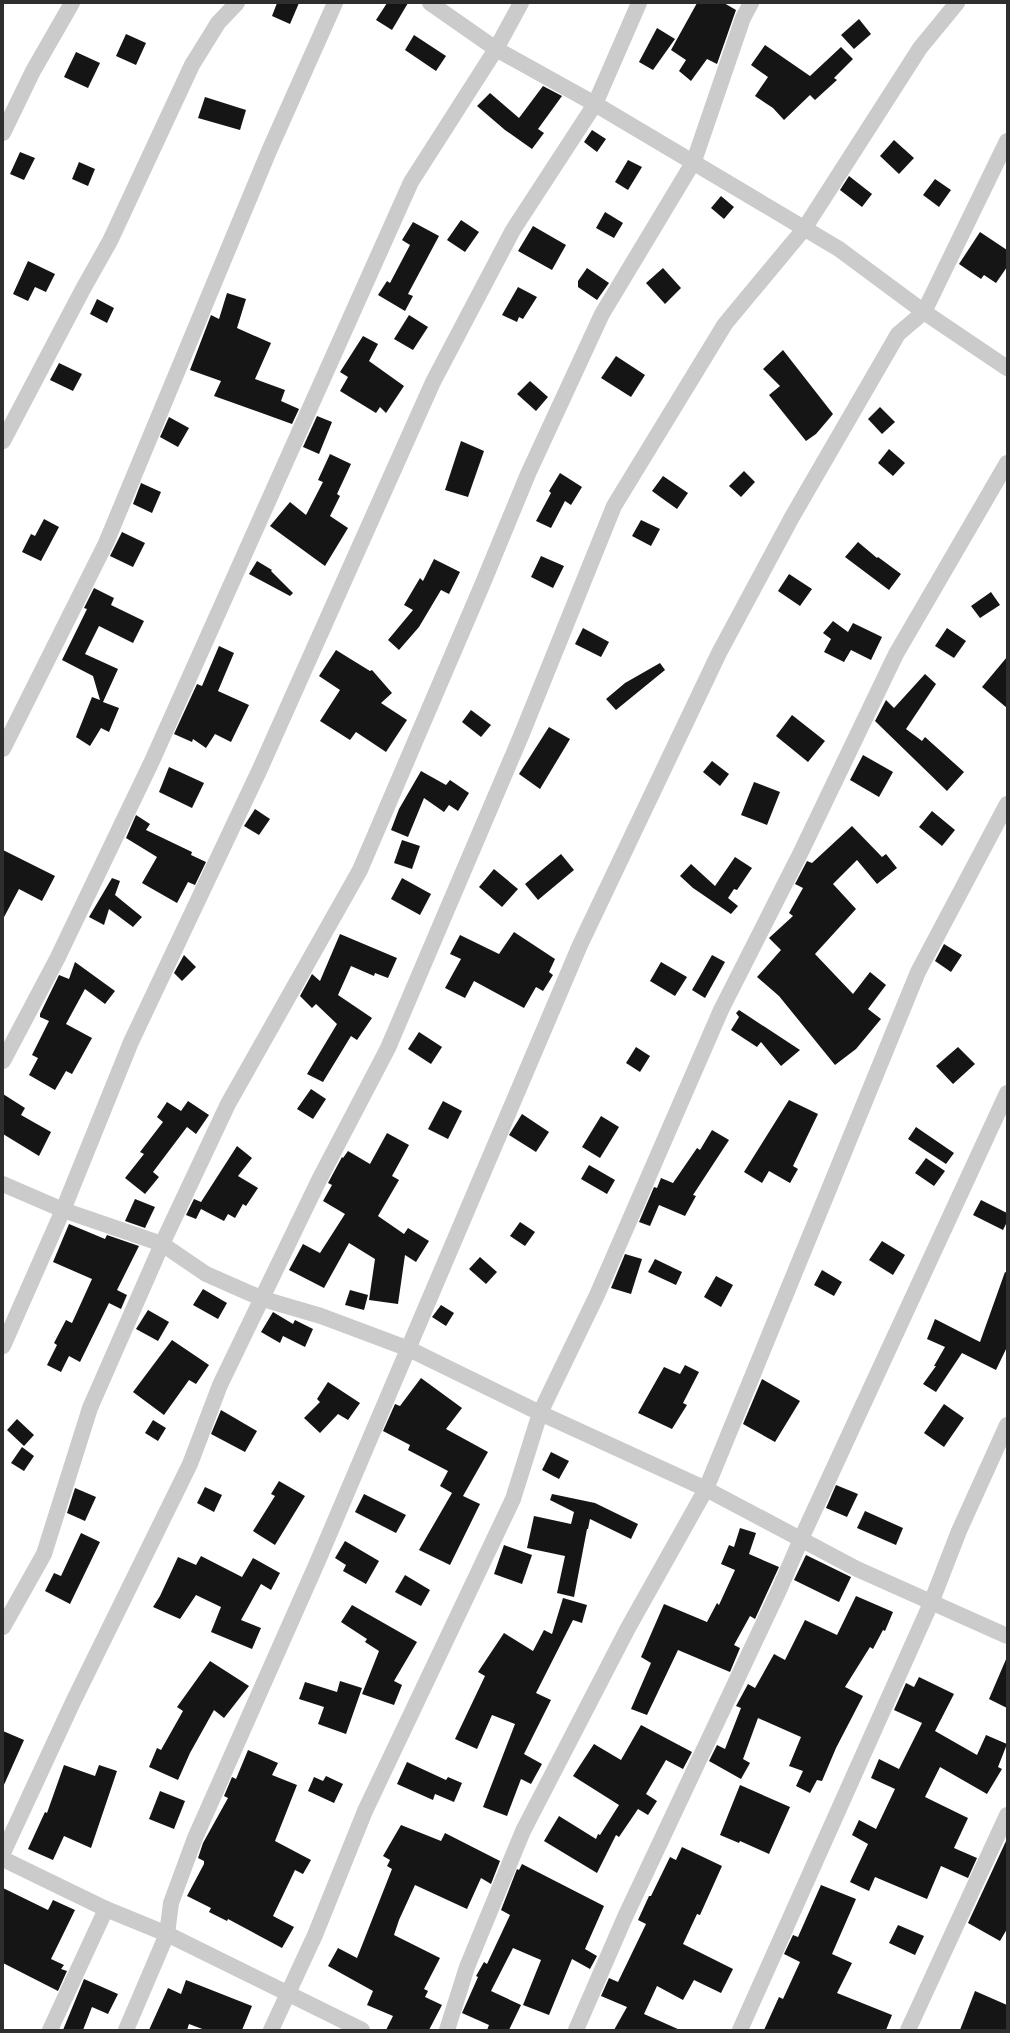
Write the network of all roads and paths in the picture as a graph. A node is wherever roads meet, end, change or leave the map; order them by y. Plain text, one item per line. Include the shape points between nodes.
1 (72, 3) edge
2 (237, 3) edge
3 (335, 3) edge
4 (430, 3) edge
5 (521, 3) edge
6 (639, 3) edge
7 (751, 3) edge
8 (957, 3) edge
9 (496, 49) junction
10 (595, 104) junction
11 (3, 133) edge
12 (1007, 141) edge
13 (694, 161) junction
14 (804, 229) junction
15 (924, 312) junction
16 (1007, 368) edge
17 (3, 442) edge
18 (1007, 463) edge
19 (3, 749) edge
20 (1007, 804) edge
21 (3, 1061) edge
22 (1007, 1093) edge
23 (3, 1184) edge
24 (63, 1210) junction
25 (162, 1244) junction
26 (263, 1299) junction
27 (3, 1346) edge
28 (410, 1349) junction
29 (540, 1413) junction
30 (1007, 1425) edge
31 (706, 1489) junction
32 (801, 1539) junction
33 (931, 1602) junction
34 (3, 1627) edge
35 (1007, 1636) edge
36 (1007, 1815) edge
37 (3, 1853) edge
38 (3, 1859) edge
39 (106, 1909) junction
40 (167, 1934) junction
41 (287, 1994) junction
42 (50, 2030) edge
43 (126, 2030) edge
44 (270, 2030) edge
45 (362, 2030) edge
46 (446, 2030) edge
47 (576, 2030) edge
48 (740, 2030) edge
49 (908, 2030) edge

1 - 11 street via 33,71
2 - 17 street via 218,23 192,65 110,241
3 - 19 street via 269,151 106,543
4 - 9 street
5 - 9 street
6 - 10 street
7 - 13 street via 743,18
8 - 14 street via 920,48
9 - 10 street
9 - 21 street via 411,182 152,761 57,959
10 - 13 street
10 - 24 street via 513,230 433,382 260,769 131,1042
12 - 15 street
13 - 14 street
13 - 25 street via 602,314 528,474 360,870 228,1104
14 - 15 street via 839,249
14 - 26 street via 725,324 614,506 521,736 388,1048 320,1178
15 - 16 street
15 - 28 street via 898,334 792,517 719,653 580,945 473,1194
18 - 29 street via 896,654 800,854 721,1010 597,1295
20 - 31 street via 918,972
22 - 32 street
23 - 24 street
24 - 25 street
24 - 27 street
25 - 26 street via 206,1274
25 - 34 street via 90,1408 44,1554
26 - 28 street via 321,1316
26 - 37 street via 220,1385 190,1464 73,1702
28 - 29 street
28 - 40 street via 184,1863 171,1903
29 - 31 street
29 - 41 street via 513,1498 365,1811 315,1935
30 - 33 street via 959,1531
31 - 32 street
31 - 46 street via 628,1628 523,1831 467,1967
32 - 33 street via 857,1569
32 - 47 street via 625,1917
33 - 35 street
33 - 48 street
36 - 49 street
38 - 39 street
39 - 40 street
39 - 42 street
40 - 41 street
40 - 43 street
41 - 44 street
41 - 45 street

